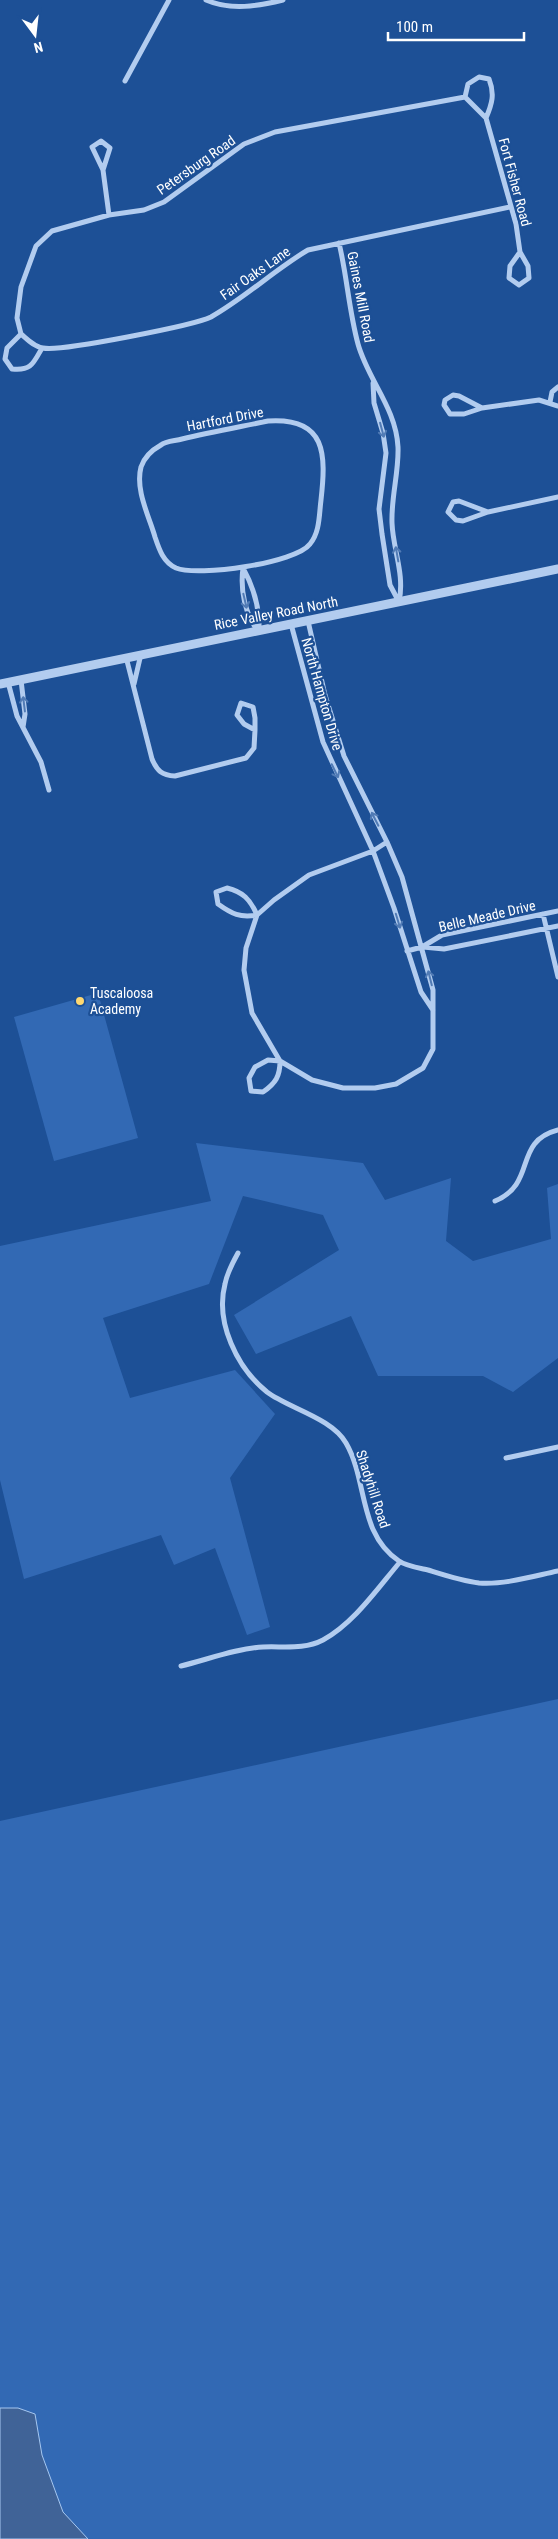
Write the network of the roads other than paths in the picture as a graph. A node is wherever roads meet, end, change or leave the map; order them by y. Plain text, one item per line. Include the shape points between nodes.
1 (169, 0) edge
2 (206, 0) edge
3 (283, 0) edge
4 (125, 81) dead end
5 (465, 97) junction
6 (486, 118) junction
7 (103, 170) junction
8 (510, 207) junction
9 (108, 215) junction
10 (339, 243) junction
11 (520, 252) junction
12 (21, 334) junction
13 (42, 348) junction
14 (373, 382) junction
15 (558, 387) edge
16 (550, 402) junction
17 (558, 406) edge
18 (482, 408) junction
19 (558, 497) edge
20 (488, 512) junction
21 (243, 568) junction
22 (558, 569) edge
23 (399, 602) junction
24 (308, 621) junction
25 (291, 624) junction
26 (258, 631) junction
27 (141, 654) junction
28 (126, 657) junction
29 (21, 680) junction
30 (4, 683) edge
31 (134, 684) junction
32 (23, 728) junction
33 (254, 730) junction
34 (49, 790) dead end
35 (387, 842) junction
36 (373, 851) junction
37 (558, 911) edge
38 (543, 914) junction
39 (257, 915) junction
40 (558, 926) edge
41 (548, 928) junction
42 (422, 946) junction
43 (407, 951) junction
44 (558, 977) edge
45 (433, 1010) junction
46 (280, 1061) junction
47 (558, 1130) edge
48 (495, 1200) dead end
49 (238, 1252) dead end
50 (558, 1447) edge
51 (506, 1458) dead end
52 (400, 1562) junction
53 (558, 1571) edge
54 (181, 1666) dead end

1 - 4 street
2 - 3 street via 242,7
5 - 6 street, Fort Fisher Road
5 - 6 street via 468,84 479,77 489,79 493,90 492,104
5 - 9 street, Petersburg Road via 275,132 244,144 164,202 144,210
6 - 8 street, Fort Fisher Road
7 - 7 street via 110,148 101,141 92,147
7 - 9 street
8 - 10 street, Fair Oaks Lane
8 - 11 street, Fort Fisher Road
9 - 12 street, Petersburg Road via 52,231 36,246 21,287 17,318
10 - 13 street, Fair Oaks Lane via 308,250 280,266 236,301 208,318 71,348
10 - 14 street, Gaines Mill Road via 358,344
11 - 11 street, Fort Fisher Road via 510,266 509,278 519,285 529,278 528,266
12 - 13 street
12 - 13 street via 7,348 5,359 12,369 24,370 34,364
14 -> 23 street, Gaines Mill Road via 374,403 386,453 379,509 390,585
23 -> 14 street, Gaines Mill Road via 403,585 392,524 398,446 384,398
15 - 16 street via 552,392
16 - 17 street
16 - 18 street via 517,402
18 - 18 street via 453,395 445,400 444,405 450,414 456,415
19 - 20 street
20 - 20 street via 459,501 453,502 448,512 456,520 463,521
21 - 21 street, Hartford Drive via 185,570 166,561 160,552 144,501 141,467 146,457 162,444 268,422 290,422 310,432 322,450 324,471 315,536 300,552
21 - 26 street via 260,616
21 -> 26 street via 241,583 249,618
22 - 23 street, Rice Valley Road North
23 - 24 street, Rice Valley Road North
24 - 25 street, Rice Valley Road North
35 -> 24 street, North Hampton Drive via 344,756 325,695
25 - 26 street, Rice Valley Road North
25 -> 36 street, North Hampton Drive via 322,742
26 - 27 street, Rice Valley Road North
27 - 28 street, Rice Valley Road North
27 - 31 street
28 - 29 street, Rice Valley Road North
28 - 31 street
29 - 30 street, Rice Valley Road North
32 -> 29 street via 25,714
30 - 32 street
31 - 33 street via 155,768 163,775 175,776 246,758 254,748
32 - 34 street via 41,762
33 - 33 street via 256,718 253,707 241,703 237,715
35 - 36 street
35 - 42 street, North Hampton Drive via 402,877
36 - 39 street via 310,875
36 -> 43 street, North Hampton Drive
37 - 38 street, Belle Meade Drive
38 - 41 street
38 - 42 street, Belle Meade Drive via 442,935
39 - 39 street via 244,918 231,913 218,904 216,892 226,888 240,892 252,902
39 - 46 street, North Hampton Drive via 246,948 246,992 252,1013
40 - 41 street, Belle Meade Drive
41 - 42 street, Belle Meade Drive via 444,949
41 - 44 street
42 - 43 street, Belle Meade Drive
45 -> 42 street, North Hampton Drive via 433,990
43 - 45 street, North Hampton Drive via 421,992
45 - 46 street, North Hampton Drive via 433,1049 423,1068 396,1084 342,1088 312,1080
46 - 46 street via 280,1073 272,1085 264,1092 252,1091 249,1078 256,1067 268,1060
47 - 48 street via 538,1138 531,1146 515,1188 507,1196
49 - 52 street, Shadyhill Road via 224,1285 223,1316 230,1342 246,1368 267,1392 332,1429 346,1442 367,1516 377,1539
50 - 51 street
52 - 53 street, Shadyhill Road via 480,1583
52 - 54 street via 341,1628 321,1641 292,1648 262,1647

